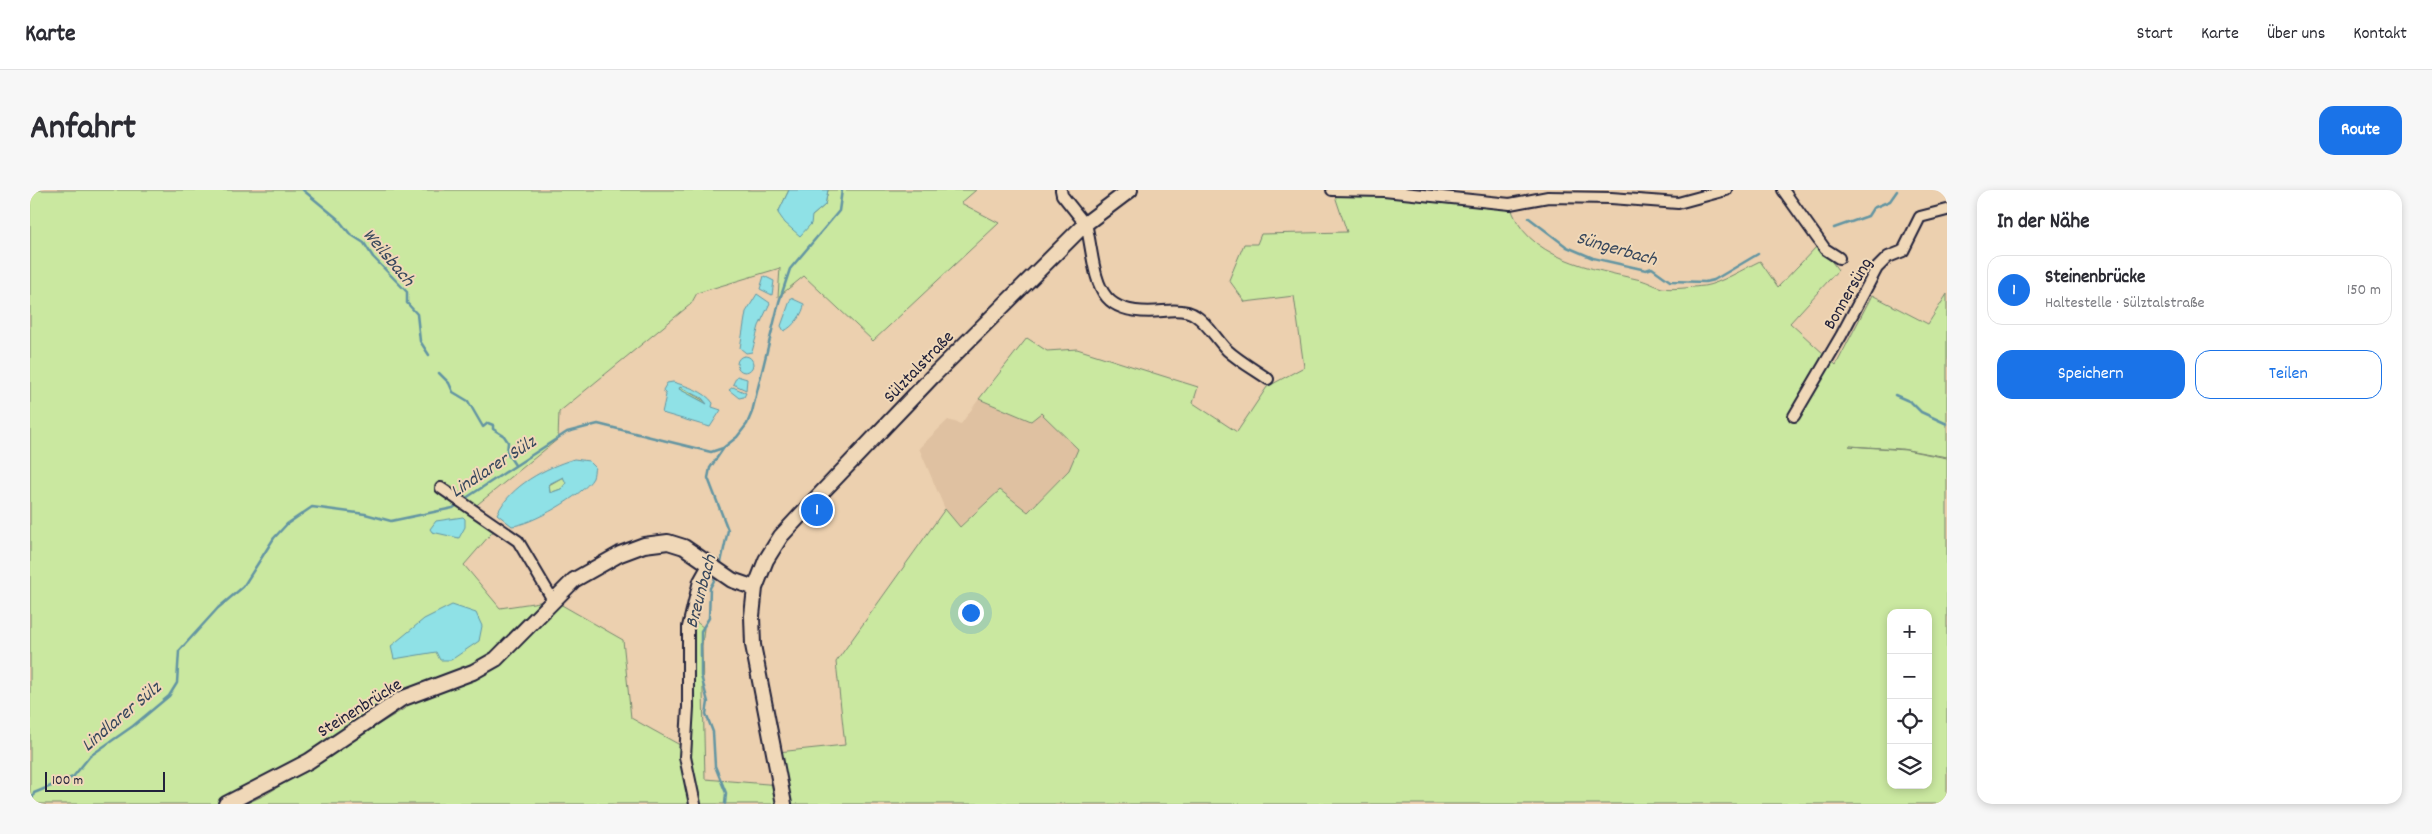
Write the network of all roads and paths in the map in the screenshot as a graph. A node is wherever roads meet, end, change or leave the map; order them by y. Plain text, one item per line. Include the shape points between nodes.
1 (1061, 190) edge
2 (1130, 190) edge
3 (1332, 190) edge
4 (1726, 190) edge
5 (1783, 190) edge
6 (1384, 191) edge
7 (1403, 191) edge
8 (1947, 210) edge
9 (1086, 223) junction
10 (1839, 258) dead end
11 (1268, 379) dead end
12 (1794, 416) dead end
13 (442, 488) dead end
14 (715, 569) junction
15 (756, 588) junction
16 (553, 600) junction
17 (226, 804) edge
18 (695, 804) edge
19 (784, 804) edge

1 - 9 street via 1062,196
2 - 9 main road, Sülztalstraße
3 - 6 street
4 - 7 street via 1678,203 1548,197 1510,204
5 - 10 street, Bonnersüng via 1825,249
6 - 7 street
8 - 12 street, Bonnersüng via 1920,217 1902,251 1888,257 1877,268
9 - 11 street via 1100,288 1114,306 1129,311 1177,310 1196,315 1229,352
9 - 15 main road, Sülztalstraße via 781,536 766,560
13 - 16 street via 518,541
14 - 15 main road, Steinenbrücke
14 - 16 main road, Steinenbrücke via 676,544 644,545 597,566 574,580
14 - 18 street via 699,581 688,627 685,756
15 - 19 main road via 752,616 753,645
16 - 17 main road, Steinenbrücke via 496,659 473,672 401,699 309,761

